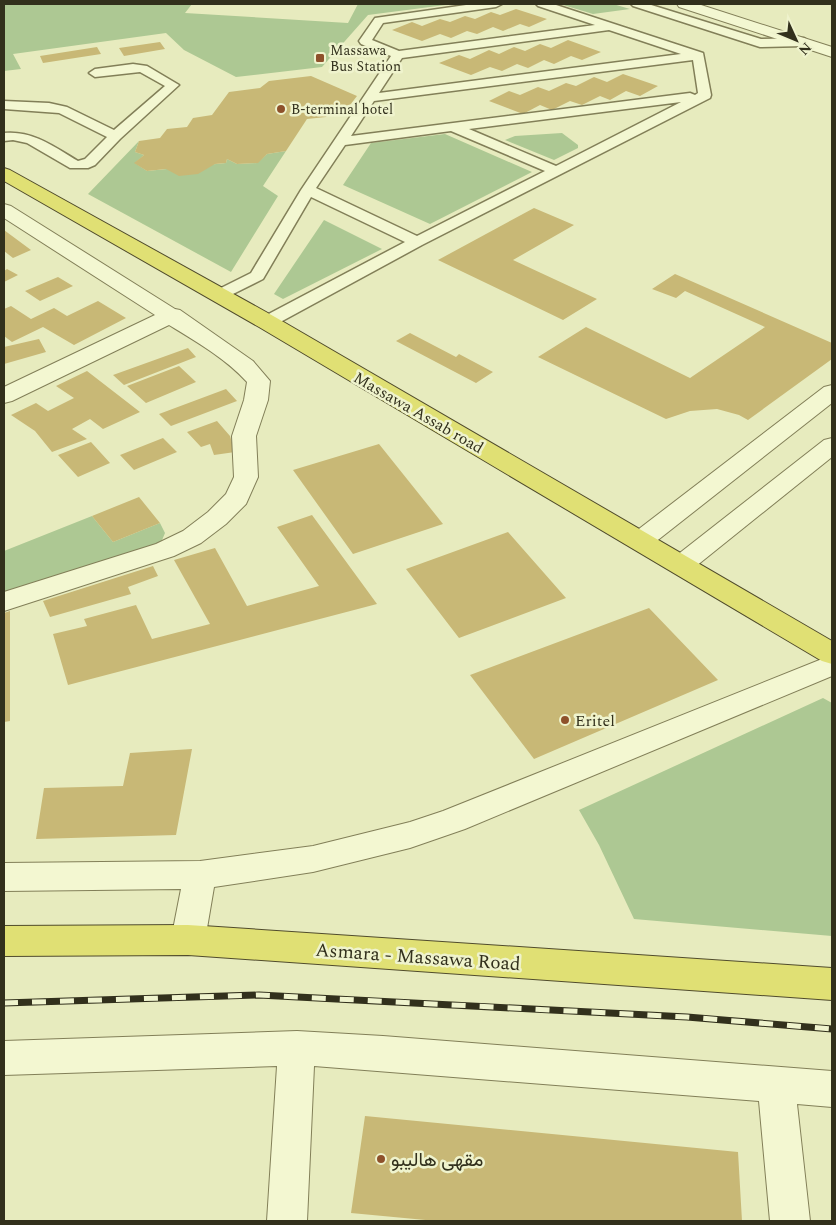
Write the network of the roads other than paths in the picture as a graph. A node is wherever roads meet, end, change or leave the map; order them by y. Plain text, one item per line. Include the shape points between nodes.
1 (496, 4) edge
2 (542, 4) edge
3 (637, 4) edge
4 (684, 4) edge
5 (613, 26) junction
6 (804, 42) junction
7 (832, 52) edge
8 (398, 55) junction
9 (699, 56) junction
10 (96, 73) dead end
11 (705, 95) junction
12 (369, 98) junction
13 (4, 105) edge
14 (453, 127) junction
15 (115, 136) junction
16 (4, 137) edge
17 (342, 141) junction
18 (556, 171) junction
19 (4, 174) edge
20 (308, 190) junction
21 (6, 214) edge
22 (417, 242) junction
23 (219, 295) junction
24 (172, 315) junction
25 (267, 322) junction
26 (832, 392) edge
27 (4, 396) edge
28 (832, 445) edge
29 (640, 541) junction
30 (682, 566) junction
31 (4, 602) edge
32 (832, 654) edge
33 (832, 665) edge
34 (200, 874) junction
35 (4, 877) edge
36 (188, 940) junction
37 (4, 941) edge
38 (832, 984) edge
39 (297, 1048) junction
40 (4, 1058) edge
41 (776, 1084) junction
42 (832, 1089) edge
43 (287, 1221) edge
44 (790, 1221) edge

1 - 8 lane via 379,20 365,41
2 - 5 lane
3 - 6 lane via 760,43
4 - 6 street
5 - 8 lane
5 - 9 lane
6 - 7 street
8 - 12 lane
9 - 11 lane
9 - 12 lane
10 - 15 lane via 143,69 173,85
11 - 14 lane
11 - 18 lane
12 - 17 lane
13 - 15 lane via 62,109
14 - 17 lane
14 - 18 lane
15 - 16 lane via 83,165 75,165 26,137
17 - 20 lane
18 - 22 lane
19 - 23 highway, Massawa Assab road
20 - 22 lane
20 - 23 lane via 257,276
21 - 24 street
22 - 25 lane
23 - 25 highway, Massawa Assab road
24 - 27 street
24 - 31 street via 238,361 259,381 244,436 246,477 237,498 218,518 192,537 165,550
25 - 29 highway, Massawa Assab road
26 - 29 street
28 - 30 street
29 - 30 highway, Massawa Assab road
30 - 32 highway, Massawa Assab road
33 - 34 street via 454,820 313,859
34 - 35 street
34 - 36 street
36 - 37 highway, Asmara - Massawa Road
36 - 38 highway, Asmara - Massawa Road
39 - 40 street
39 - 41 street
39 - 43 street
41 - 42 street
41 - 44 street

